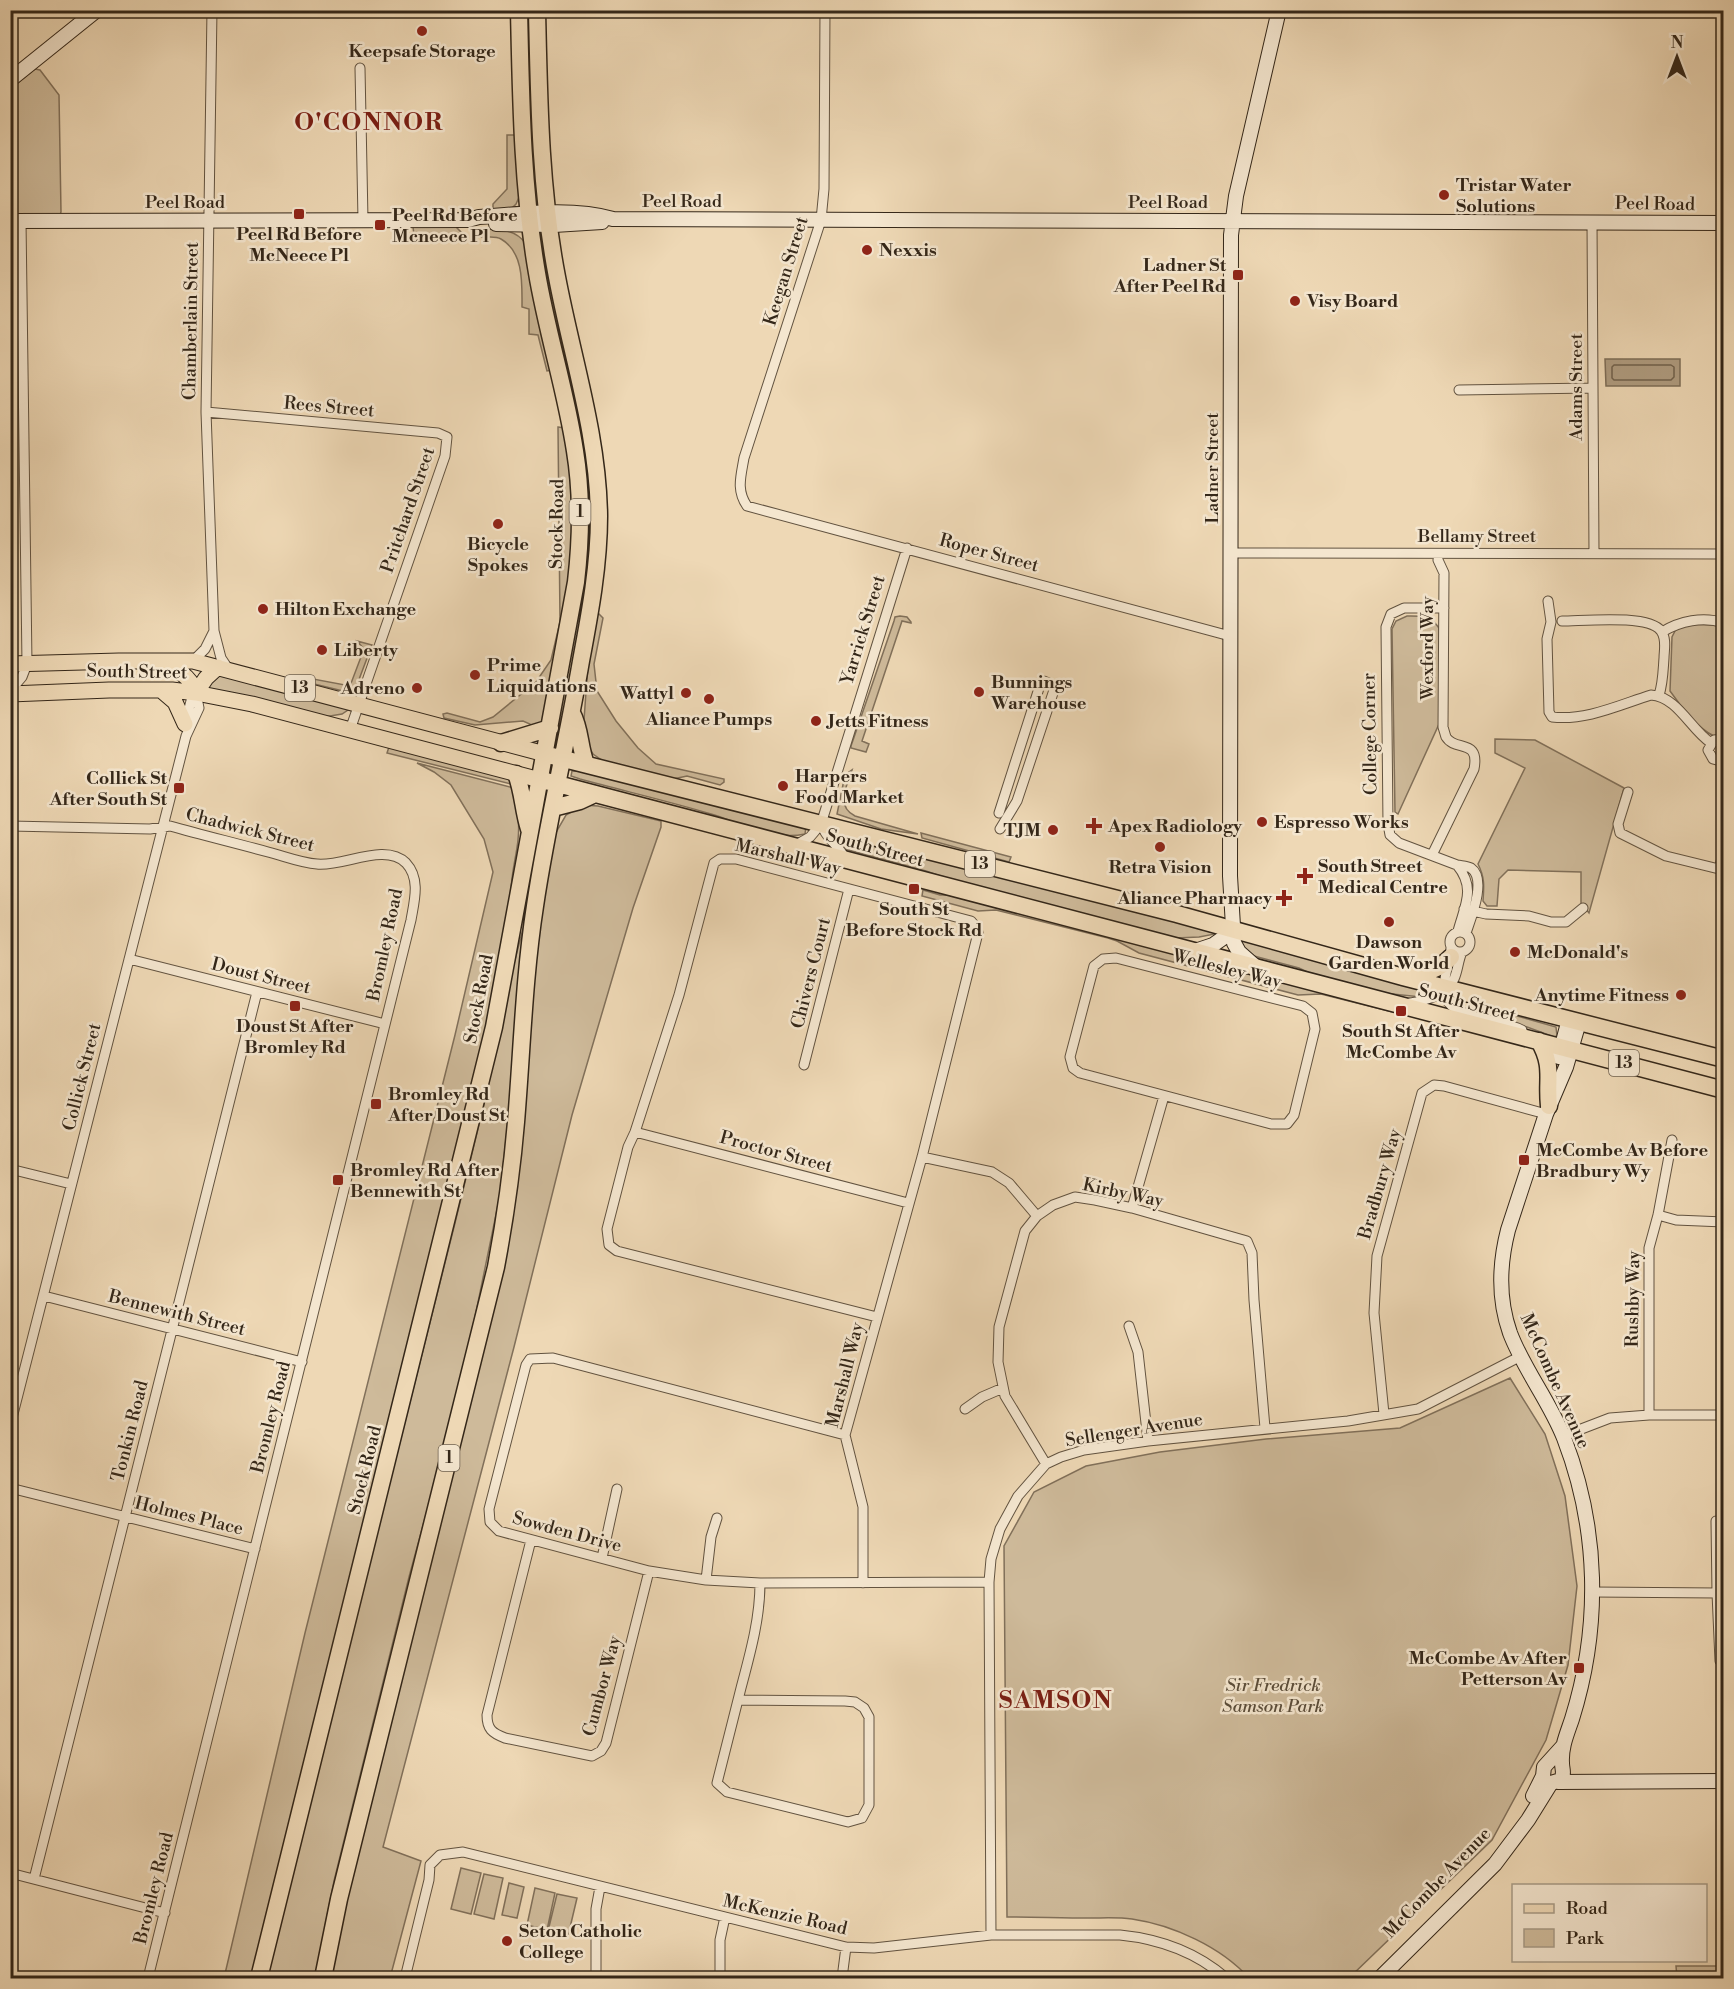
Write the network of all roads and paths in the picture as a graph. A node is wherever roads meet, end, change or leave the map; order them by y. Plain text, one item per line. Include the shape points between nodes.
1 (97, 10) edge
2 (212, 10) edge
3 (519, 10) edge
4 (537, 10) edge
5 (825, 10) edge
6 (1278, 10) edge
7 (360, 68) dead end
8 (10, 80) edge
9 (209, 219) junction
10 (547, 219) junction
11 (363, 220) junction
12 (529, 220) junction
13 (821, 220) junction
14 (1232, 220) junction
15 (16, 221) edge
16 (1593, 221) junction
17 (1724, 223) edge
18 (1592, 387) junction
19 (1459, 390) dead end
20 (206, 412) junction
21 (447, 437) joint
22 (741, 499) joint
23 (907, 548) junction
24 (1230, 553) junction
25 (1594, 553) junction
26 (1724, 554) edge
27 (1438, 560) dead end
28 (1548, 601) dead end
29 (1444, 608) junction
30 (1562, 621) dead end
31 (1724, 623) edge
32 (214, 631) junction
33 (1662, 632) junction
34 (1230, 636) junction
35 (144, 661) junction
36 (193, 662) junction
37 (10, 664) edge
38 (27, 664) junction
39 (224, 668) junction
40 (161, 690) junction
41 (10, 693) edge
42 (196, 693) junction
43 (1659, 695) junction
44 (358, 704) junction
45 (572, 712) junction
46 (550, 728) junction
47 (186, 730) junction
48 (350, 730) junction
49 (1724, 739) edge
50 (501, 743) junction
51 (1711, 743) junction
52 (545, 754) junction
53 (563, 759) junction
54 (1723, 762) edge
55 (586, 764) junction
56 (516, 774) junction
57 (540, 780) junction
58 (558, 784) junction
59 (1628, 792) dead end
60 (595, 794) junction
61 (553, 808) junction
62 (999, 813) dead end
63 (821, 824) junction
64 (10, 826) edge
65 (162, 829) junction
66 (1000, 829) dead end
67 (530, 832) junction
68 (792, 846) junction
69 (1724, 851) edge
70 (1432, 855) junction
71 (846, 861) junction
72 (406, 863) joint
73 (1721, 870) edge
74 (849, 888) junction
75 (1583, 908) dead end
76 (1469, 910) junction
77 (1233, 931) junction
78 (1462, 932) junction
79 (1195, 951) junction
80 (1455, 952) junction
81 (129, 959) junction
82 (1256, 967) junction
83 (1403, 977) junction
84 (1447, 988) junction
85 (257, 992) junction
86 (1378, 1000) junction
87 (1574, 1020) junction
88 (385, 1024) junction
89 (1539, 1041) junction
90 (1567, 1048) junction
91 (1724, 1059) edge
92 (804, 1065) dead end
93 (1724, 1090) edge
94 (1164, 1096) junction
95 (1548, 1110) junction
96 (635, 1132) junction
97 (1672, 1140) dead end
98 (922, 1157) junction
99 (10, 1169) edge
100 (71, 1184) junction
101 (908, 1203) junction
102 (1132, 1208) junction
103 (1658, 1215) junction
104 (1036, 1216) junction
105 (1724, 1222) edge
106 (44, 1296) junction
107 (877, 1317) junction
108 (1129, 1326) dead end
109 (173, 1329) junction
110 (1521, 1356) junction
111 (302, 1362) junction
112 (1004, 1388) junction
113 (965, 1409) dead end
114 (1384, 1414) junction
115 (1649, 1415) junction
116 (1724, 1415) edge
117 (10, 1426) edge
118 (1265, 1428) junction
119 (845, 1435) junction
120 (1563, 1436) junction
121 (1148, 1441) junction
122 (1046, 1464) junction
123 (10, 1488) edge
124 (617, 1489) dead end
125 (126, 1517) junction
126 (717, 1518) dead end
127 (1716, 1521) dead end
128 (531, 1540) junction
129 (255, 1550) junction
130 (602, 1558) junction
131 (649, 1571) junction
132 (706, 1580) junction
133 (989, 1582) junction
134 (760, 1583) junction
135 (863, 1583) junction
136 (1593, 1592) junction
137 (1716, 1593) junction
138 (1720, 1661) dead end
139 (738, 1700) junction
140 (1554, 1773) junction
141 (1724, 1774) edge
142 (1724, 1781) edge
143 (10, 1873) edge
144 (34, 1878) junction
145 (600, 1887) junction
146 (165, 1913) junction
147 (725, 1917) junction
148 (991, 1935) junction
149 (846, 1947) junction
150 (148, 1978) edge
151 (259, 1978) edge
152 (323, 1978) edge
153 (405, 1978) edge
154 (596, 1978) edge
155 (720, 1978) edge
156 (842, 1978) edge
157 (1226, 1978) edge
158 (1370, 1978) edge
159 (1380, 1978) edge

1 - 8 street
2 - 9 street, Chamberlain Street
3 - 12 highway, Stock Road / 1
4 - 10 highway, 1 via 540,146
5 - 13 street, Keegan Street
6 - 14 street, Ladner Street
7 - 11 street
9 - 11 street, Peel Road
9 - 15 street, Peel Road
9 - 20 street, Chamberlain Street
10 - 12 street, Peel Road
10 - 13 street, Peel Road via 598,223 613,219
10 - 45 highway, 1 via 591,429 598,485 597,569
11 - 12 street, Peel Road via 468,220 480,224
12 - 46 highway, Stock Road / 1 via 572,431 580,509 576,582
13 - 14 street, Peel Road
13 - 22 street, Keegan Street via 744,458
14 - 16 street, Peel Road
14 - 24 street, Ladner Street
15 - 38 street
16 - 17 street, Peel Road
16 - 18 street, Adams Street
18 - 19 street
18 - 25 street, Adams Street
20 - 21 street, Rees Street via 438,433
20 - 32 street, Chamberlain Street
21 - 44 street, Pritchard Street via 445,456
22 - 23 street, Roper Street via 747,506
23 - 34 street, Roper Street
23 - 63 street, Yarrick Street
24 - 25 street, Bellamy Street
24 - 34 street, Ladner Street
25 - 26 street, Bellamy Street
27 - 29 street, Wexford Way via 1444,573
28 - 43 street via 1552,717 1594,714
29 - 70 street, Wexford Way via 1443,727 1446,737 1471,750 1475,759
29 - 70 street, College Corner via 1404,608 1392,614 1386,627 1390,835 1399,843
30 - 33 street via 1644,621
31 - 33 street via 1684,621
32 - 36 street
32 - 39 street, Chamberlain Street
33 - 43 street via 1665,640
34 - 77 street, Ladner Street
35 - 36 main road, South Street / 13
35 - 38 main road, South Street / 13
35 - 42 main road via 178,670 192,681
36 - 39 main road, South Street / 13
37 - 38 main road, South Street / 13
38 - 41 street
39 - 42 main road via 206,678
39 - 44 main road, South Street / 13
40 - 41 main road, South Street / 13
40 - 42 main road, South Street / 13
40 - 47 main road via 175,702
42 - 47 street, Collick Street
42 - 48 main road, South Street / 13
43 - 51 street
44 - 48 street, Pritchard Street
44 - 50 main road, South Street / 13
45 - 53 highway, 1
45 - 55 highway
46 - 50 highway
46 - 52 highway, Stock Road / 1
47 - 65 street, Collick Street
48 - 56 main road, South Street / 13
49 - 51 street
50 - 52 main road, South Street / 13
51 - 54 street via 1710,757
52 - 53 highway, South Street / 13
52 - 57 highway, Stock Road / 1
53 - 55 highway, South Street / 13
53 - 58 highway, 1
55 - 63 highway, South Street / 13
56 - 57 main road, South Street / 13
56 - 67 highway
57 - 58 highway, South Street / 13
57 - 67 highway, Stock Road / 1
58 - 60 highway, South Street / 13
58 - 61 highway, 1
59 - 73 street via 1618,824 1620,833 1666,856
60 - 61 highway
60 - 68 highway, South Street / 13
61 - 152 highway, 1 via 531,931 512,1160 496,1267 341,1888
62 - 66 street via 1044,681 1055,687 1017,801
63 - 68 street via 810,837
63 - 71 street
63 - 77 highway, South Street / 13
64 - 65 street, Chadwick Street
65 - 72 street, Chadwick Street via 170,826 317,864 371,855 393,855
65 - 81 street, Collick Street
67 - 151 highway, Stock Road / 1 via 479,1093
68 - 71 highway, South Street / 13
69 - 73 street
70 - 76 street, College Corner via 1457,865 1468,882
71 - 79 highway, South Street / 13
72 - 88 street, Bromley Road via 416,892
74 - 92 street, Chivers Court
74 - 96 street, Marshall Way via 736,859 714,863 679,995
74 - 98 street, Marshall Way via 971,921 977,928 978,939
75 - 76 street via 1566,922
76 - 78 street, College Corner
77 - 79 street via 1213,945
77 - 82 street, Ladner Street via 1233,943
77 - 83 highway, South Street / 13
78 - 80 street via 1450,938
78 - 80 street via 1470,939 1470,945
79 - 82 highway, South Street / 13
80 - 83 highway via 1433,971
80 - 84 street via 1445,979
81 - 85 street, Doust Street
81 - 100 street, Collick Street
82 - 86 highway, South Street / 13
83 - 84 highway, South Street / 13
84 - 86 street via 1424,1001 1405,1004
84 - 87 highway, South Street / 13
84 - 89 street via 1447,1000 1453,1006 1516,1027
85 - 88 street, Doust Street
85 - 109 street, Tonkin Road
86 - 89 highway, South Street / 13
87 - 90 street, McCombe Avenue
87 - 91 highway, South Street / 13
88 - 111 street, Bromley Road
89 - 90 highway, South Street / 13
89 - 95 highway via 1547,1054
90 - 93 highway, South Street / 13
90 - 95 street, McCombe Avenue
94 - 94 street, Wellesley Way via 1072,1068 1070,1058 1094,966 1103,959 1116,958 1281,1000 1303,1006 1311,1013 1314,1029 1294,1114 1287,1124 1270,1124
94 - 102 street
95 - 110 street, McCombe Avenue via 1501,1262 1504,1306 1510,1333
95 - 114 street, Bradbury Way via 1444,1086 1434,1085 1422,1093 1377,1256 1374,1313
96 - 101 street, Proctor Street
96 - 107 street, Marshall Way via 607,1229 609,1245 617,1251
97 - 103 street, Rushby Way
98 - 101 street, Marshall Way
98 - 104 street via 992,1172 1009,1184
99 - 100 street
100 - 106 street, Collick Street
101 - 107 street, Marshall Way
102 - 104 street, Kirby Way via 1075,1197
102 - 118 street, Kirby Way via 1247,1241 1252,1252
103 - 105 street via 1676,1220
103 - 115 street, Rushby Way via 1649,1248
104 - 112 street via 1025,1231 999,1327 998,1362
106 - 109 street, Bennewith Street
106 - 117 street, Collick Street
107 - 119 street, Marshall Way
108 - 121 street via 1138,1352
109 - 111 street, Bennewith Street
109 - 125 street, Tonkin Road
110 - 114 street, Sellenger Avenue via 1418,1409
110 - 120 street, McCombe Avenue
111 - 129 street, Bromley Road
112 - 113 street
112 - 122 street
114 - 118 street, Sellenger Avenue via 1348,1422
115 - 116 street
115 - 120 street via 1610,1418
118 - 121 street, Sellenger Avenue
119 - 128 street, Sowden Drive via 553,1359 530,1359 489,1509 490,1522 499,1531
119 - 135 street, Marshall Way via 863,1507
120 - 136 street, McCombe Avenue via 1586,1515
121 - 122 street, Sellenger Avenue via 1084,1450
122 - 133 street, Sellenger Avenue via 1018,1496 1000,1529
123 - 125 street, Holmes Place
124 - 130 street
125 - 129 street, Holmes Place
125 - 144 street, Tonkin Road
126 - 132 street
127 - 137 street
128 - 130 street, Sowden Drive
128 - 131 street, Cumbor Way via 487,1715 492,1732 505,1738 592,1756 601,1751
129 - 146 street, Bromley Road
130 - 131 street, Sowden Drive
131 - 132 street, Sowden Drive
132 - 134 street, Sowden Drive
133 - 135 street, Sowden Drive
133 - 148 street, Sellenger Avenue
134 - 135 street, Sowden Drive
134 - 139 street via 751,1651
136 - 137 street
136 - 140 street, McCombe Avenue via 1587,1659
137 - 138 street
139 - 139 street via 717,1783 720,1787 848,1822 862,1818 869,1805 870,1725 864,1708 845,1701
140 - 141 street
140 - 142 street
140 - 158 street, McCombe Avenue via 1489,1859
140 - 159 street, McCombe Avenue via 1528,1820 1495,1864
143 - 144 street
144 - 146 street
145 - 147 street, McKenzie Road
145 - 153 street, McKenzie Road via 464,1852 440,1855 430,1865
145 - 154 street via 596,1909
146 - 150 street, Bromley Road
147 - 149 street, McKenzie Road
147 - 155 street via 720,1940
148 - 149 street, McKenzie Road via 874,1948
148 - 157 street, McKenzie Road via 1141,1937 1182,1949
149 - 156 street

